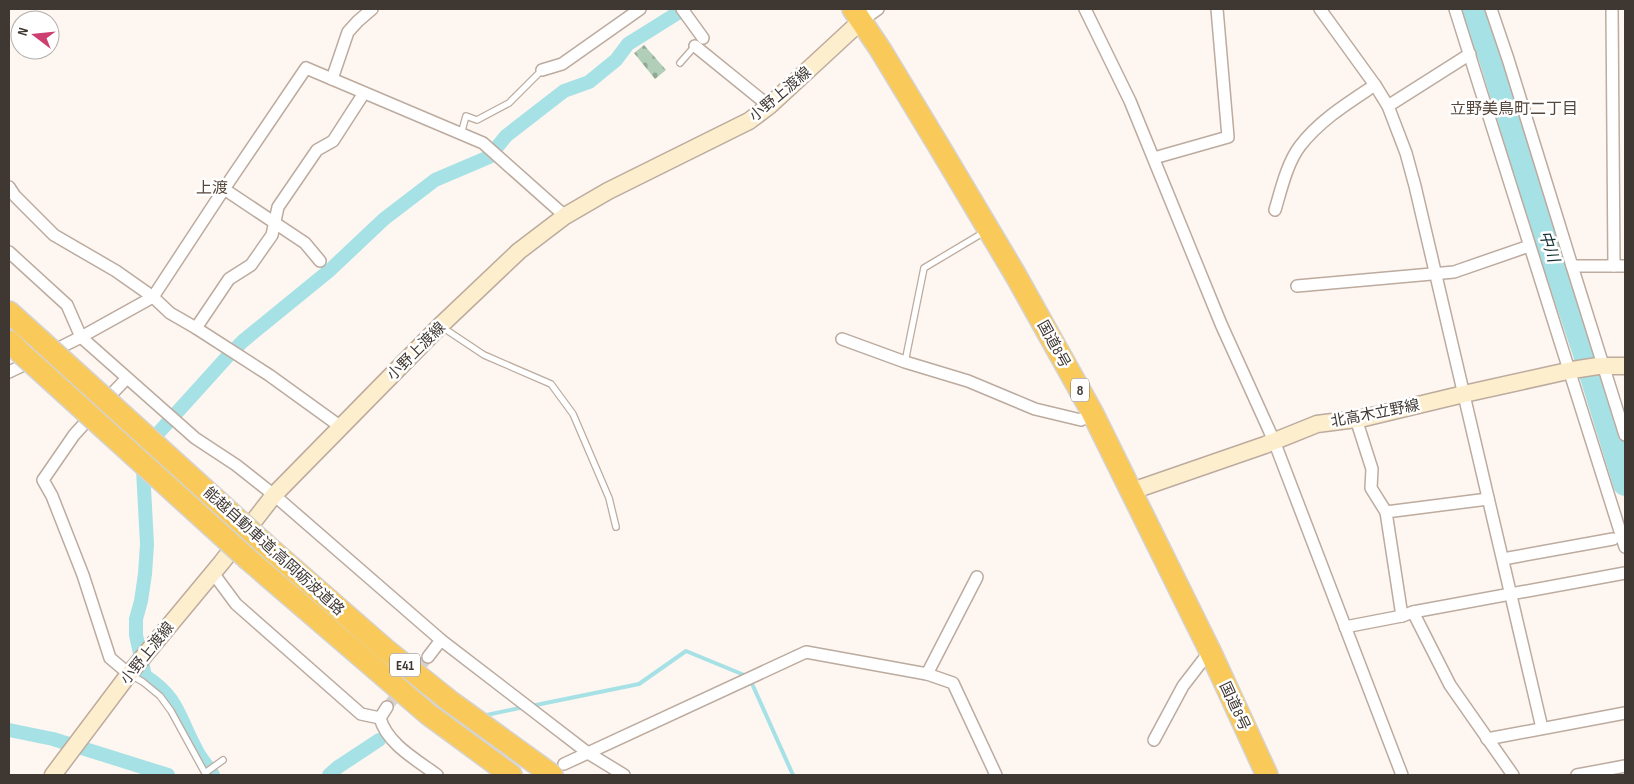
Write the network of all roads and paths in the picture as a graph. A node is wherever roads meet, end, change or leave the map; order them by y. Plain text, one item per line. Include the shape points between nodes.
1 (372, 9) edge
2 (640, 9) edge
3 (878, 9) edge
4 (1216, 9) edge
5 (1320, 9) edge
6 (1455, 9) edge
7 (1491, 9) edge
8 (1612, 9) edge
9 (683, 10) edge
10 (1088, 10) edge
11 (857, 15) edge
12 (699, 42) junction
13 (1470, 54) junction
14 (680, 63) dead end
15 (542, 70) joint
16 (332, 79) junction
17 (1375, 85) junction
18 (364, 92) junction
19 (769, 106) junction
20 (1388, 106) junction
21 (461, 134) junction
22 (1154, 158) junction
23 (9, 187) edge
24 (224, 189) junction
25 (1275, 210) dead end
26 (565, 216) junction
27 (275, 222) junction
28 (988, 229) junction
29 (1529, 246) junction
30 (9, 252) edge
31 (320, 261) dead end
32 (1572, 266) junction
33 (1620, 266) edge
34 (1436, 275) junction
35 (1298, 286) dead end
36 (153, 297) junction
37 (9, 312) edge
38 (440, 326) junction
39 (196, 328) junction
40 (81, 337) junction
41 (842, 339) dead end
42 (15, 347) edge
43 (905, 362) junction
44 (1600, 366) junction
45 (1625, 366) edge
46 (1570, 370) junction
47 (9, 372) edge
48 (127, 378) junction
49 (1464, 394) junction
50 (1092, 412) junction
51 (1356, 419) junction
52 (341, 427) junction
53 (1625, 435) edge
54 (1274, 441) junction
55 (1132, 491) junction
56 (274, 495) junction
57 (1488, 499) junction
58 (1386, 512) junction
59 (616, 527) dead end
60 (1613, 539) dead end
61 (1625, 547) edge
62 (1503, 559) junction
63 (213, 573) junction
64 (1625, 573) edge
65 (977, 577) dead end
66 (1511, 594) junction
67 (1413, 612) junction
68 (1402, 616) junction
69 (1345, 627) junction
70 (441, 640) junction
71 (1210, 651) junction
72 (428, 657) tunnel mouth
73 (129, 674) junction
74 (927, 674) junction
75 (386, 707) tunnel mouth
76 (1625, 713) edge
77 (380, 718) junction
78 (1542, 728) junction
79 (1487, 739) junction
80 (1154, 740) dead end
81 (588, 753) junction
82 (223, 760) dead end
83 (1625, 766) edge
84 (558, 770) edge
85 (60, 772) edge
86 (437, 775) edge
87 (510, 775) edge
88 (624, 775) edge
89 (996, 775) edge
90 (1267, 775) edge
91 (1402, 775) edge
92 (1513, 775) edge
93 (1577, 775) edge

1 - 16 street via 348,32
2 - 15 street via 562,64
3 - 11 street
4 - 22 street via 1228,137
5 - 17 street
6 - 13 street
7 - 32 street
8 - 33 street
9 - 12 street
10 - 22 street
11 - 19 main road, 小野上渡線
11 - 28 highway, 国道8号 / 8
12 - 14 lane
12 - 19 street
13 - 20 street
13 - 29 street
15 - 21 lane via 509,103 477,120 466,116
16 - 18 street
16 - 24 street via 306,68
17 - 20 street
17 - 25 street via 1326,118 1299,147 1286,174
18 - 21 street
18 - 27 street via 333,141 317,150 278,207
19 - 26 main road, 小野上渡線 via 750,121 608,191
20 - 34 street via 1406,153
21 - 26 street via 483,143
22 - 54 street via 1221,324
23 - 36 street via 54,235
24 - 27 street
24 - 36 street
26 - 38 main road, 小野上渡線 via 519,250
27 - 31 street via 305,243
27 - 39 street via 272,235 251,265 228,279
28 - 43 lane via 924,268
28 - 50 highway, 国道8号 / 8
29 - 34 street
29 - 46 street
30 - 40 street via 67,305
32 - 33 street
32 - 44 street
34 - 35 street
34 - 49 street
36 - 39 street via 170,313
36 - 40 street
37 - 84 highway, 能越自動車道;高岡砺波道路 / E41, bridge via 266,545 414,673 451,702
38 - 52 main road, 小野上渡線
38 - 59 lane via 484,355 551,384 573,414 609,498
39 - 52 street
40 - 47 street
40 - 48 street
41 - 43 street
42 - 87 highway, 能越自動車道;高岡砺波道路 / E41, bridge via 249,560 428,714
43 - 50 street via 968,381 1036,409 1081,420
44 - 45 main road, 北高木立野線
44 - 46 main road, 北高木立野線
44 - 53 street
46 - 49 main road, 北高木立野線
46 - 61 street
48 - 56 street via 195,438
48 - 73 street via 74,435 43,480 82,575 110,658
49 - 51 main road, 北高木立野線
49 - 57 street
50 - 55 highway, 国道8号 / 8
51 - 54 main road, 北高木立野線 via 1317,424
51 - 58 street via 1372,469 1371,488
52 - 56 main road, 小野上渡線
54 - 55 main road, 北高木立野線
54 - 69 street
55 - 71 highway, 国道8号 / 8
56 - 63 main road, 小野上渡線
56 - 70 street
57 - 58 street
57 - 62 street
58 - 68 street
60 - 62 street
62 - 66 street
63 - 73 main road, 小野上渡線
63 - 77 street via 236,604 361,714
64 - 66 street
65 - 74 street
66 - 67 street
66 - 78 street
67 - 68 street
67 - 79 street via 1450,685
68 - 69 street
69 - 91 street
70 - 72 street
70 - 81 street
71 - 80 street via 1183,686
71 - 90 highway, 国道8号 / 8
73 - 82 lane via 160,696 205,773
73 - 85 main road, 小野上渡線 via 71,750
74 - 81 street via 806,652
74 - 89 street via 953,683
75 - 77 street
76 - 78 street
77 - 86 street via 383,728 398,745
78 - 79 street
79 - 92 street
81 - 84 street
81 - 88 street
83 - 93 street

